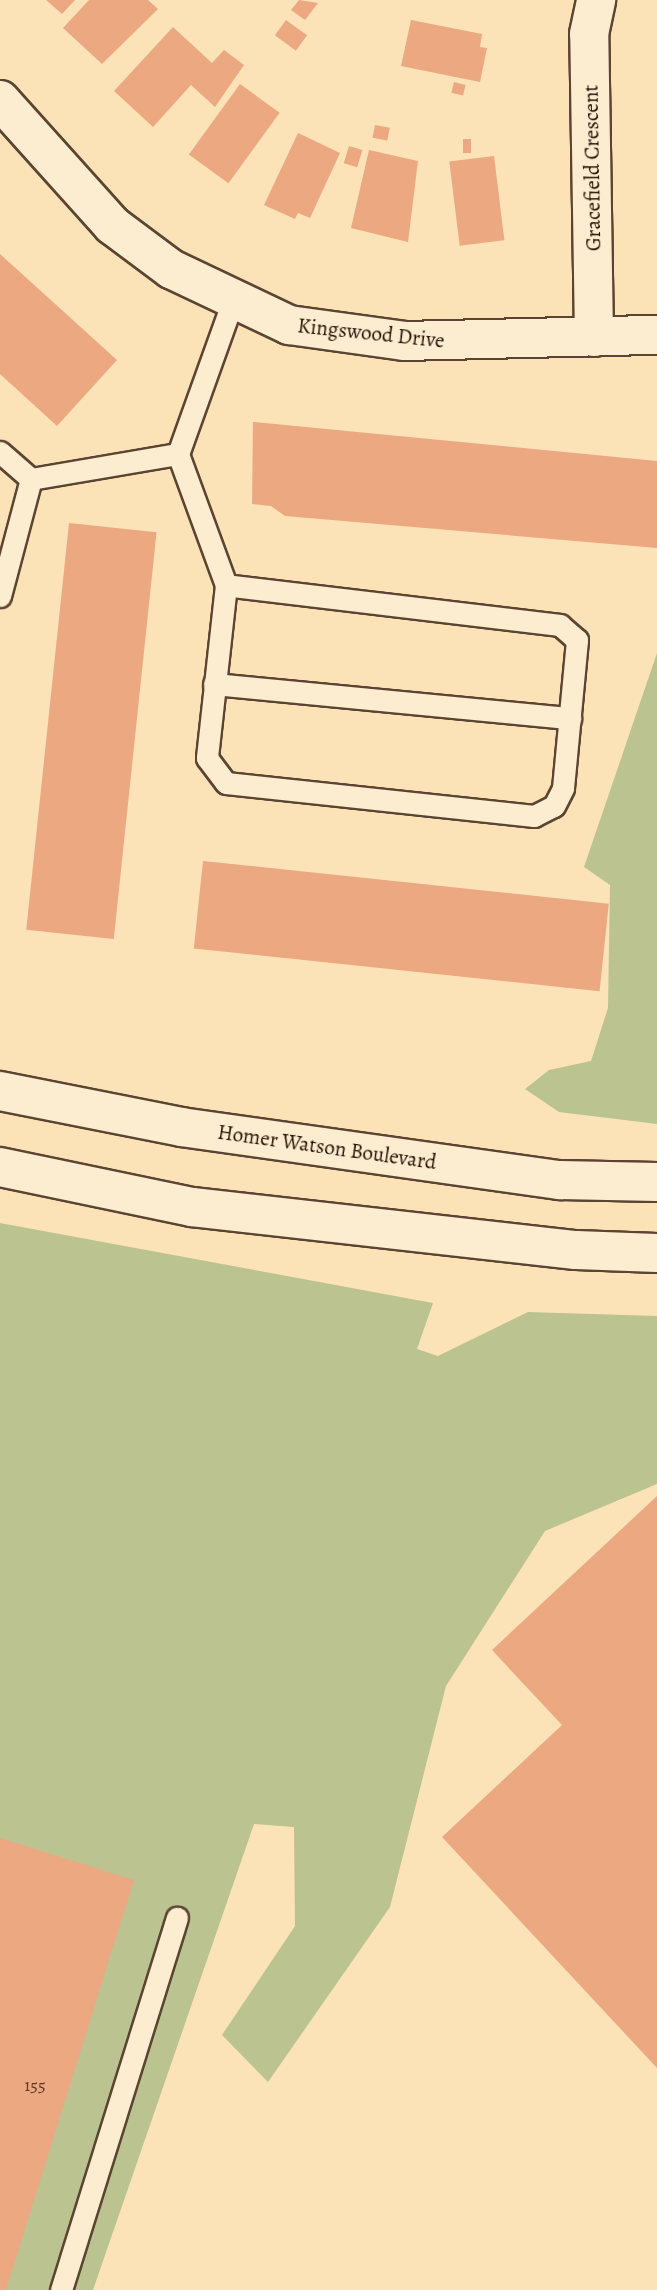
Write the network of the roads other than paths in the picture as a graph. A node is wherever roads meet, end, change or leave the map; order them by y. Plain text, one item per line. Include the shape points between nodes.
1 (596, 0) edge
2 (0, 100) edge
3 (232, 303) junction
4 (657, 335) edge
5 (594, 337) junction
6 (0, 452) edge
7 (178, 454) junction
8 (31, 479) junction
9 (226, 585) junction
10 (0, 596) edge
11 (214, 684) junction
12 (570, 718) junction
13 (0, 1091) edge
14 (0, 1167) edge
15 (657, 1182) edge
16 (657, 1252) edge
17 (177, 1918) dead end
18 (61, 2290) edge

1 - 5 main road, Gracefield Crescent via 589,34
2 - 3 main road, Kingswood Drive via 112,225 171,269
3 - 5 main road, Kingswood Drive via 289,325 404,341
3 - 7 lane
4 - 5 main road, Kingswood Drive
6 - 8 lane
7 - 8 lane
7 - 9 lane
8 - 10 lane
9 - 11 lane
9 - 12 lane via 561,625 578,640
11 - 12 lane
11 - 12 lane via 206,758 226,783 386,801 548,814 564,788
13 - 15 main road, Homer Watson Boulevard via 181,1127 560,1180
14 - 16 main road via 192,1207 576,1250
17 - 18 lane

